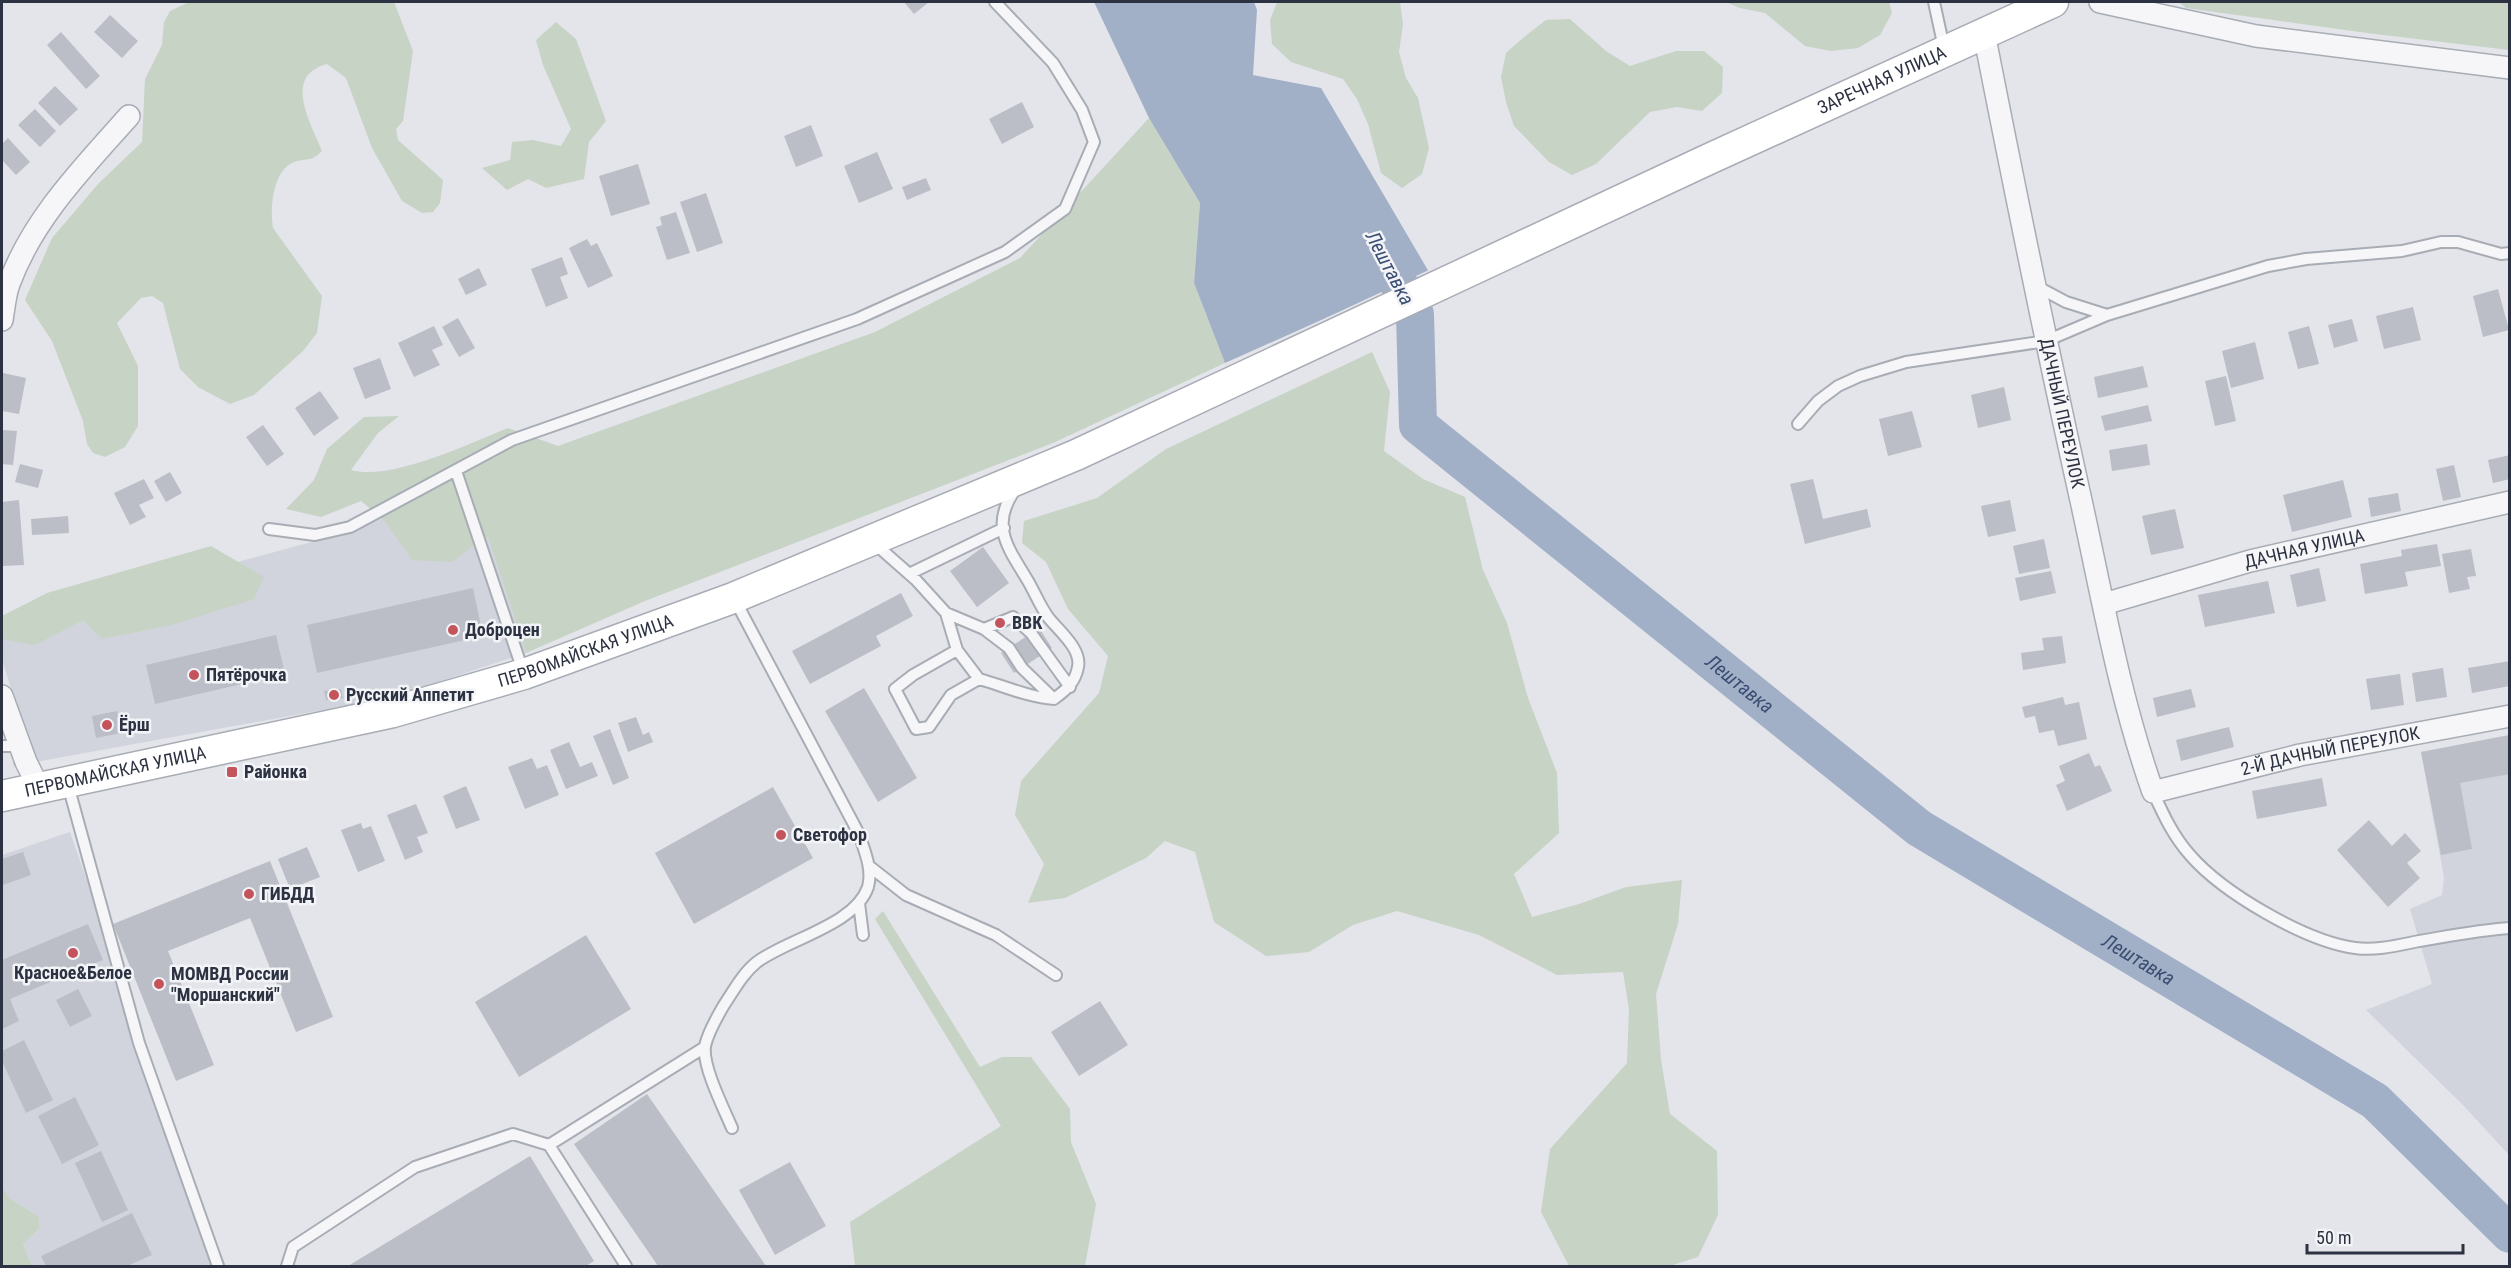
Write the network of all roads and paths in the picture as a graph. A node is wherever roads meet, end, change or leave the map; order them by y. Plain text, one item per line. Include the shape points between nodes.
1 (994, 2) edge
2 (1934, 2) edge
3 (2053, 2) edge
4 (2100, 2) edge
5 (2142, 7) edge
6 (1984, 33) junction
7 (1945, 51) junction
8 (2510, 68) edge
9 (129, 116) dead end
10 (2510, 253) edge
11 (2034, 285) junction
12 (2107, 315) junction
13 (2, 320) edge
14 (2046, 341) junction
15 (1798, 424) dead end
16 (1076, 455) joint
17 (456, 471) junction
18 (1023, 478) junction
19 (2510, 502) edge
20 (1004, 528) junction
21 (269, 529) dead end
22 (872, 541) junction
23 (909, 574) junction
24 (733, 598) junction
25 (2104, 604) junction
26 (946, 614) junction
27 (984, 629) junction
28 (957, 650) junction
29 (524, 674) junction
30 (979, 679) junction
31 (1070, 687) junction
32 (2, 696) edge
33 (1054, 699) junction
34 (2510, 716) edge
35 (11, 746) edge
36 (68, 782) junction
37 (39, 788) junction
38 (2153, 792) junction
39 (2, 796) edge
40 (869, 866) junction
41 (859, 903) junction
42 (2510, 928) edge
43 (863, 935) dead end
44 (1056, 975) dead end
45 (705, 1047) junction
46 (732, 1128) dead end
47 (549, 1145) junction
48 (218, 1266) edge
49 (287, 1266) edge
50 (626, 1266) edge

1 - 17 lane via 1053,63 1082,110 1094,141 1065,209 1005,252 857,319 512,440
2 - 7 lane
3 - 6 main road, ЗАРЕЧНАЯ УЛИЦА via 2018,13
4 - 5 street
5 - 8 street via 2276,40
6 - 7 main road, ЗАРЕЧНАЯ УЛИЦА
6 - 11 street, ДАЧНЫЙ ПЕРЕУЛОК
7 - 16 main road, ЗАРЕЧНАЯ УЛИЦА
9 - 13 street via 57,198 35,231 9,284
10 - 12 lane via 2441,242 2402,251 2306,259 2268,266
11 - 12 lane via 2066,302
11 - 14 street, ДАЧНЫЙ ПЕРЕУЛОК
12 - 14 lane
14 - 15 lane via 1906,362 1860,376 1825,396
14 - 25 street, ДАЧНЫЙ ПЕРЕУЛОК
16 - 18 main road, ПЕРВОМАЙСКАЯ УЛИЦА
17 - 21 lane via 350,526 315,535
17 - 29 lane
18 - 20 lane via 1006,503
18 - 22 main road, ПЕРВОМАЙСКАЯ УЛИЦА
19 - 25 street, ДАЧНАЯ УЛИЦА via 2250,561
20 - 23 lane
20 - 31 lane via 1005,544 1047,616 1073,647 1079,665
22 - 23 lane
22 - 24 main road, ПЕРВОМАЙСКАЯ УЛИЦА
23 - 26 lane
24 - 29 main road, ПЕРВОМАЙСКАЯ УЛИЦА
24 - 40 lane via 859,834
25 - 38 street, ДАЧНЫЙ ПЕРЕУЛОК
26 - 27 lane
26 - 28 lane
27 - 31 lane via 1013,617 1031,633
27 - 33 lane via 1009,648 1022,668
28 - 30 lane
28 - 30 lane via 895,689 916,729 929,727 951,694
29 - 36 main road, ПЕРВОМАЙСКАЯ УЛИЦА via 393,712
30 - 33 lane via 1034,697
31 - 33 lane
32 - 35 street
34 - 38 street, 2-Й ДАЧНЫЙ ПЕРЕУЛОК via 2300,755
35 - 37 street
36 - 37 main road, ПЕРВОМАЙСКАЯ УЛИЦА
36 - 48 lane via 139,1043
37 - 39 main road, ПЕРВОМАЙСКАЯ УЛИЦА
38 - 42 lane via 2177,838 2203,868 2246,900 2329,941 2356,948 2387,947
40 - 41 lane via 868,886
40 - 44 lane via 906,895 996,935
41 - 43 lane
41 - 45 lane via 840,919 755,963 738,982
45 - 46 lane via 710,1075
45 - 47 lane
47 - 49 lane via 513,1134 416,1167 292,1247
47 - 50 lane

